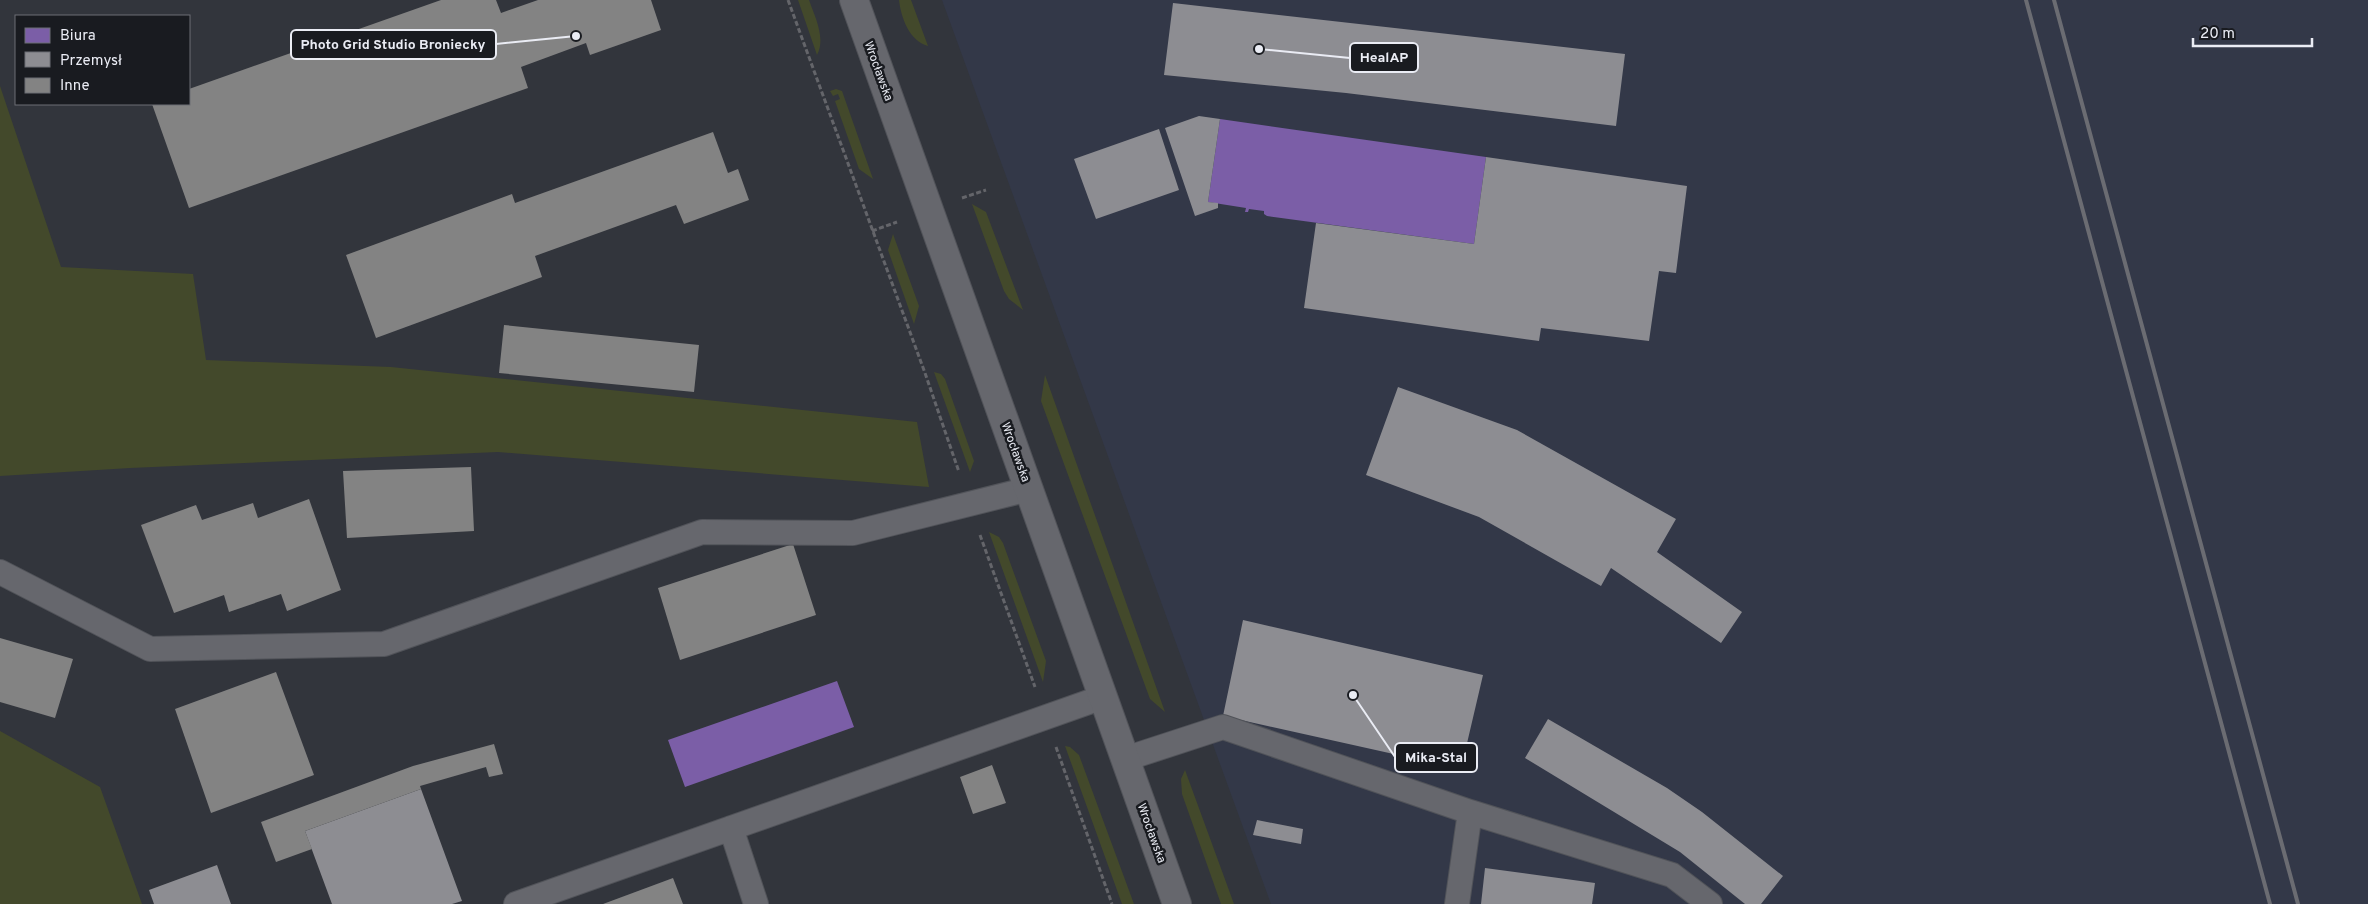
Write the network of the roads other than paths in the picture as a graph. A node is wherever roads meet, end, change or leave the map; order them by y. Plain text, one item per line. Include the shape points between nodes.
1 (854, 0) edge
2 (1029, 489) junction
3 (0, 572) edge
4 (1103, 697) junction
5 (1125, 759) junction
6 (1470, 812) junction
7 (731, 828) junction
8 (516, 904) edge
9 (756, 904) edge
10 (1177, 904) edge
11 (1457, 904) edge
12 (1710, 904) edge

1 - 2 street, Wrocławska
2 - 3 lane via 853,533 702,532 384,644 150,650
2 - 4 street, Wrocławska
4 - 5 street, Wrocławska
4 - 7 lane
5 - 6 lane via 1223,727
5 - 10 street, Wrocławska
6 - 11 lane
6 - 12 lane via 1672,875
7 - 8 lane
7 - 9 lane

